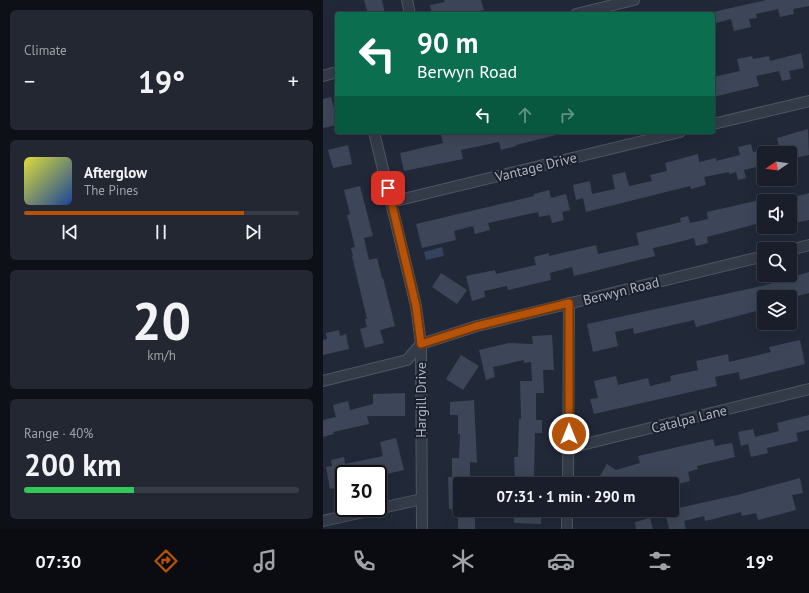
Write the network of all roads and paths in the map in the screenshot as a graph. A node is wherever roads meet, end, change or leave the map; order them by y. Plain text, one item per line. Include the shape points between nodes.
1 (407, 0) edge
2 (634, 0) edge
3 (410, 12) edge
4 (585, 12) edge
5 (335, 73) edge
6 (323, 76) edge
7 (809, 101) edge
8 (715, 124) edge
9 (374, 134) edge
10 (672, 134) edge
11 (391, 202) junction
12 (809, 245) edge
13 (797, 248) edge
14 (757, 258) edge
15 (569, 303) junction
16 (421, 344) junction
17 (323, 381) edge
18 (809, 389) edge
19 (569, 448) junction
20 (568, 477) edge
21 (422, 499) junction
22 (567, 517) edge
23 (323, 521) edge
24 (422, 529) edge
25 (567, 529) edge

1 - 3 street
2 - 4 street
5 - 6 street
7 - 8 street
9 - 11 street, Hargill Drive
10 - 11 street, Vantage Drive
11 - 16 street, Hargill Drive via 416,306
12 - 13 street
14 - 15 street, Berwyn Road
15 - 16 street, Berwyn Road via 477,326
15 - 19 street
16 - 17 street via 407,360
16 - 21 street, Hargill Drive
18 - 19 street, Catalpa Lane
19 - 20 street
21 - 23 street
21 - 24 street, Hargill Drive
22 - 25 street

